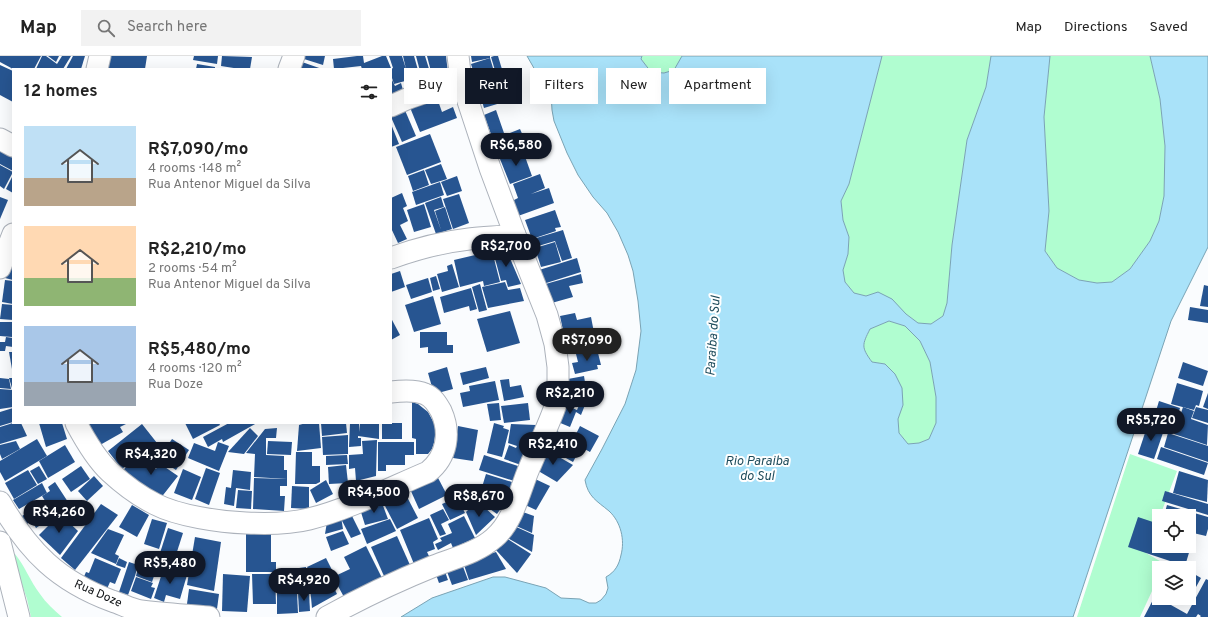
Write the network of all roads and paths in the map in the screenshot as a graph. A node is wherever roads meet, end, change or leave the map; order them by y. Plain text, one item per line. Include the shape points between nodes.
1 (100, 56) edge
2 (294, 56) edge
3 (458, 56) edge
4 (97, 68) edge
5 (289, 68) edge
6 (461, 80) junction
7 (392, 106) edge
8 (0, 139) edge
9 (12, 145) edge
10 (515, 235) junction
11 (12, 237) edge
12 (392, 258) edge
13 (0, 268) edge
14 (392, 392) edge
15 (77, 424) edge
16 (0, 502) edge
17 (0, 542) edge
18 (140, 614) edge
19 (19, 617) edge
20 (209, 617) edge
21 (327, 617) edge

1 - 4 street
2 - 5 street
3 - 6 street
6 - 7 street
6 - 10 street
8 - 9 street
10 - 12 street via 445,242
10 - 21 street via 547,315 555,344 558,388 556,404 512,513 494,538 484,545 346,605
11 - 13 street
14 - 15 street via 424,393 436,402 445,421 446,442 435,466 347,506 295,522 230,522 190,515 155,505 110,472 95,454
16 - 18 street, Rua Doze via 30,547 66,579
17 - 19 street
18 - 20 street, Rua Doze

